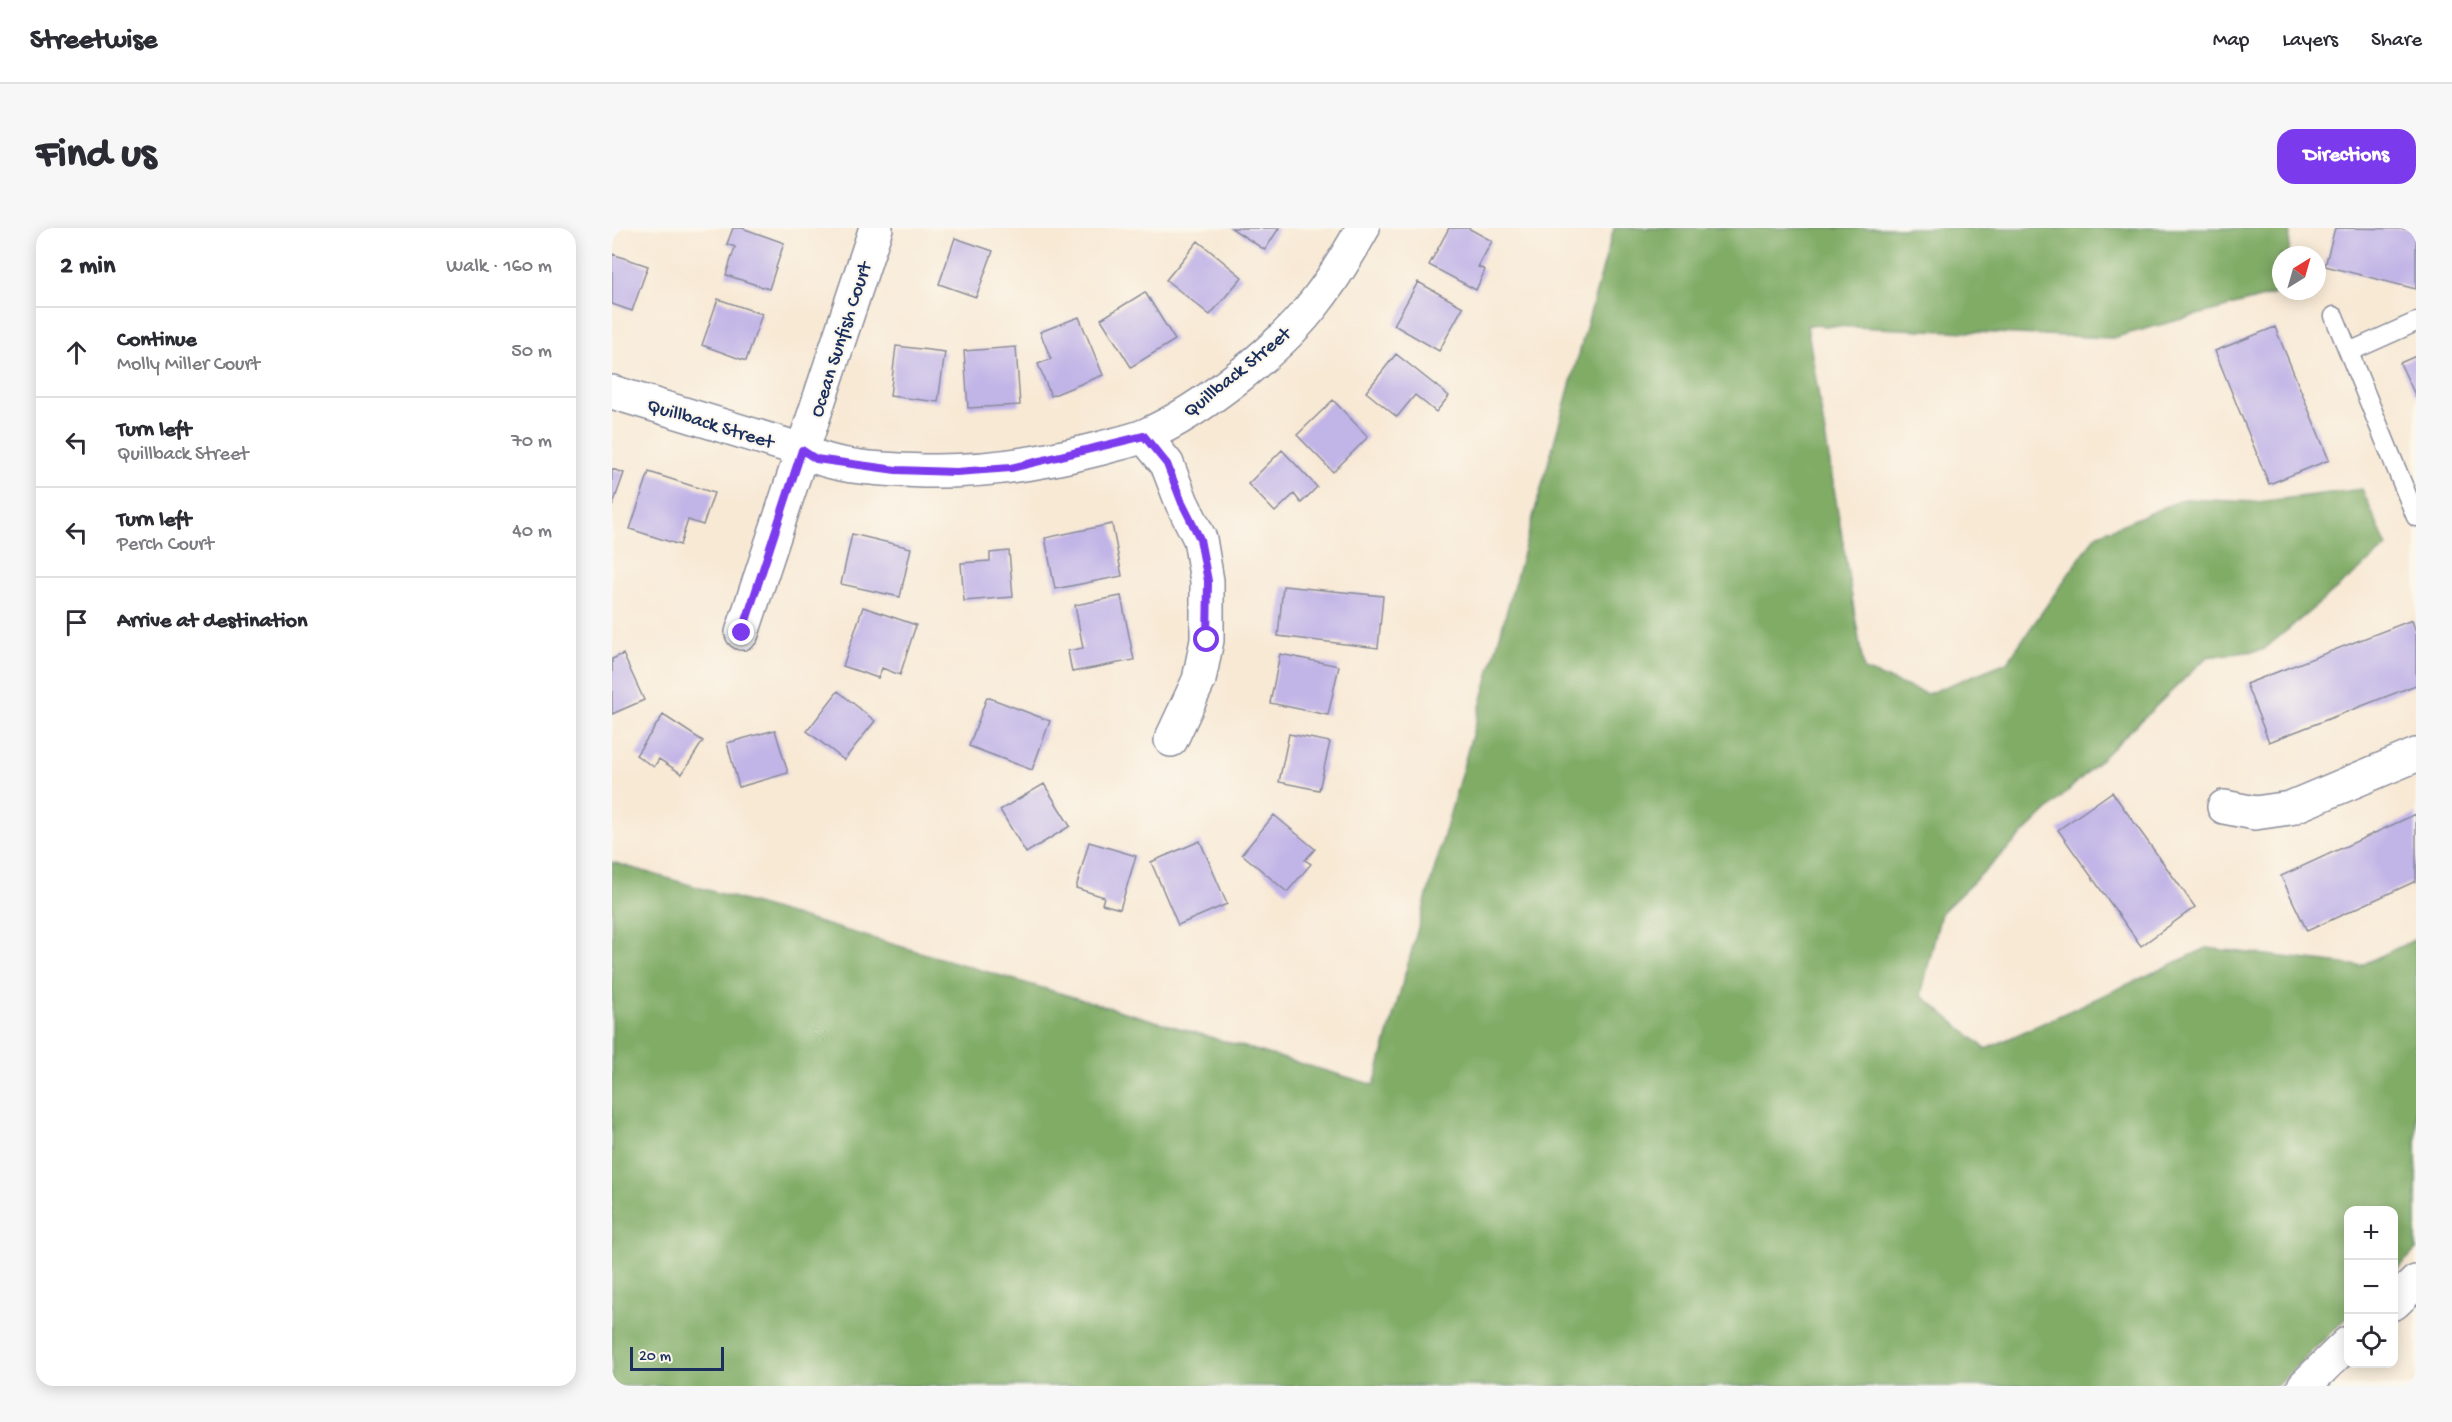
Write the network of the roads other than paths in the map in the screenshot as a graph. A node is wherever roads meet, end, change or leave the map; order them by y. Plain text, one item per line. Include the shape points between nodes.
1 (876, 228) edge
2 (1363, 228) edge
3 (2334, 316) dead end
4 (2416, 322) edge
5 (2349, 352) junction
6 (612, 392) edge
7 (1144, 436) junction
8 (802, 450) junction
9 (2416, 517) edge
10 (742, 633) dead end
11 (1171, 740) dead end
12 (2416, 755) edge
13 (2224, 807) dead end
14 (2344, 1348) edge
15 (2304, 1386) edge

1 - 8 street, Ocean Sunfish Court
2 - 7 street, Quillback Street via 1328,284 1287,332 1209,398
3 - 5 lane
4 - 5 lane
5 - 9 lane
6 - 8 street, Quillback Street
7 - 8 street, Quillback Street via 1011,468 956,472 896,470 816,459
7 - 11 street via 1167,464 1200,539 1208,581 1207,640 1199,680
8 - 10 street, Ocean Sunfish Court
12 - 13 street via 2290,808 2255,813
14 - 15 street

